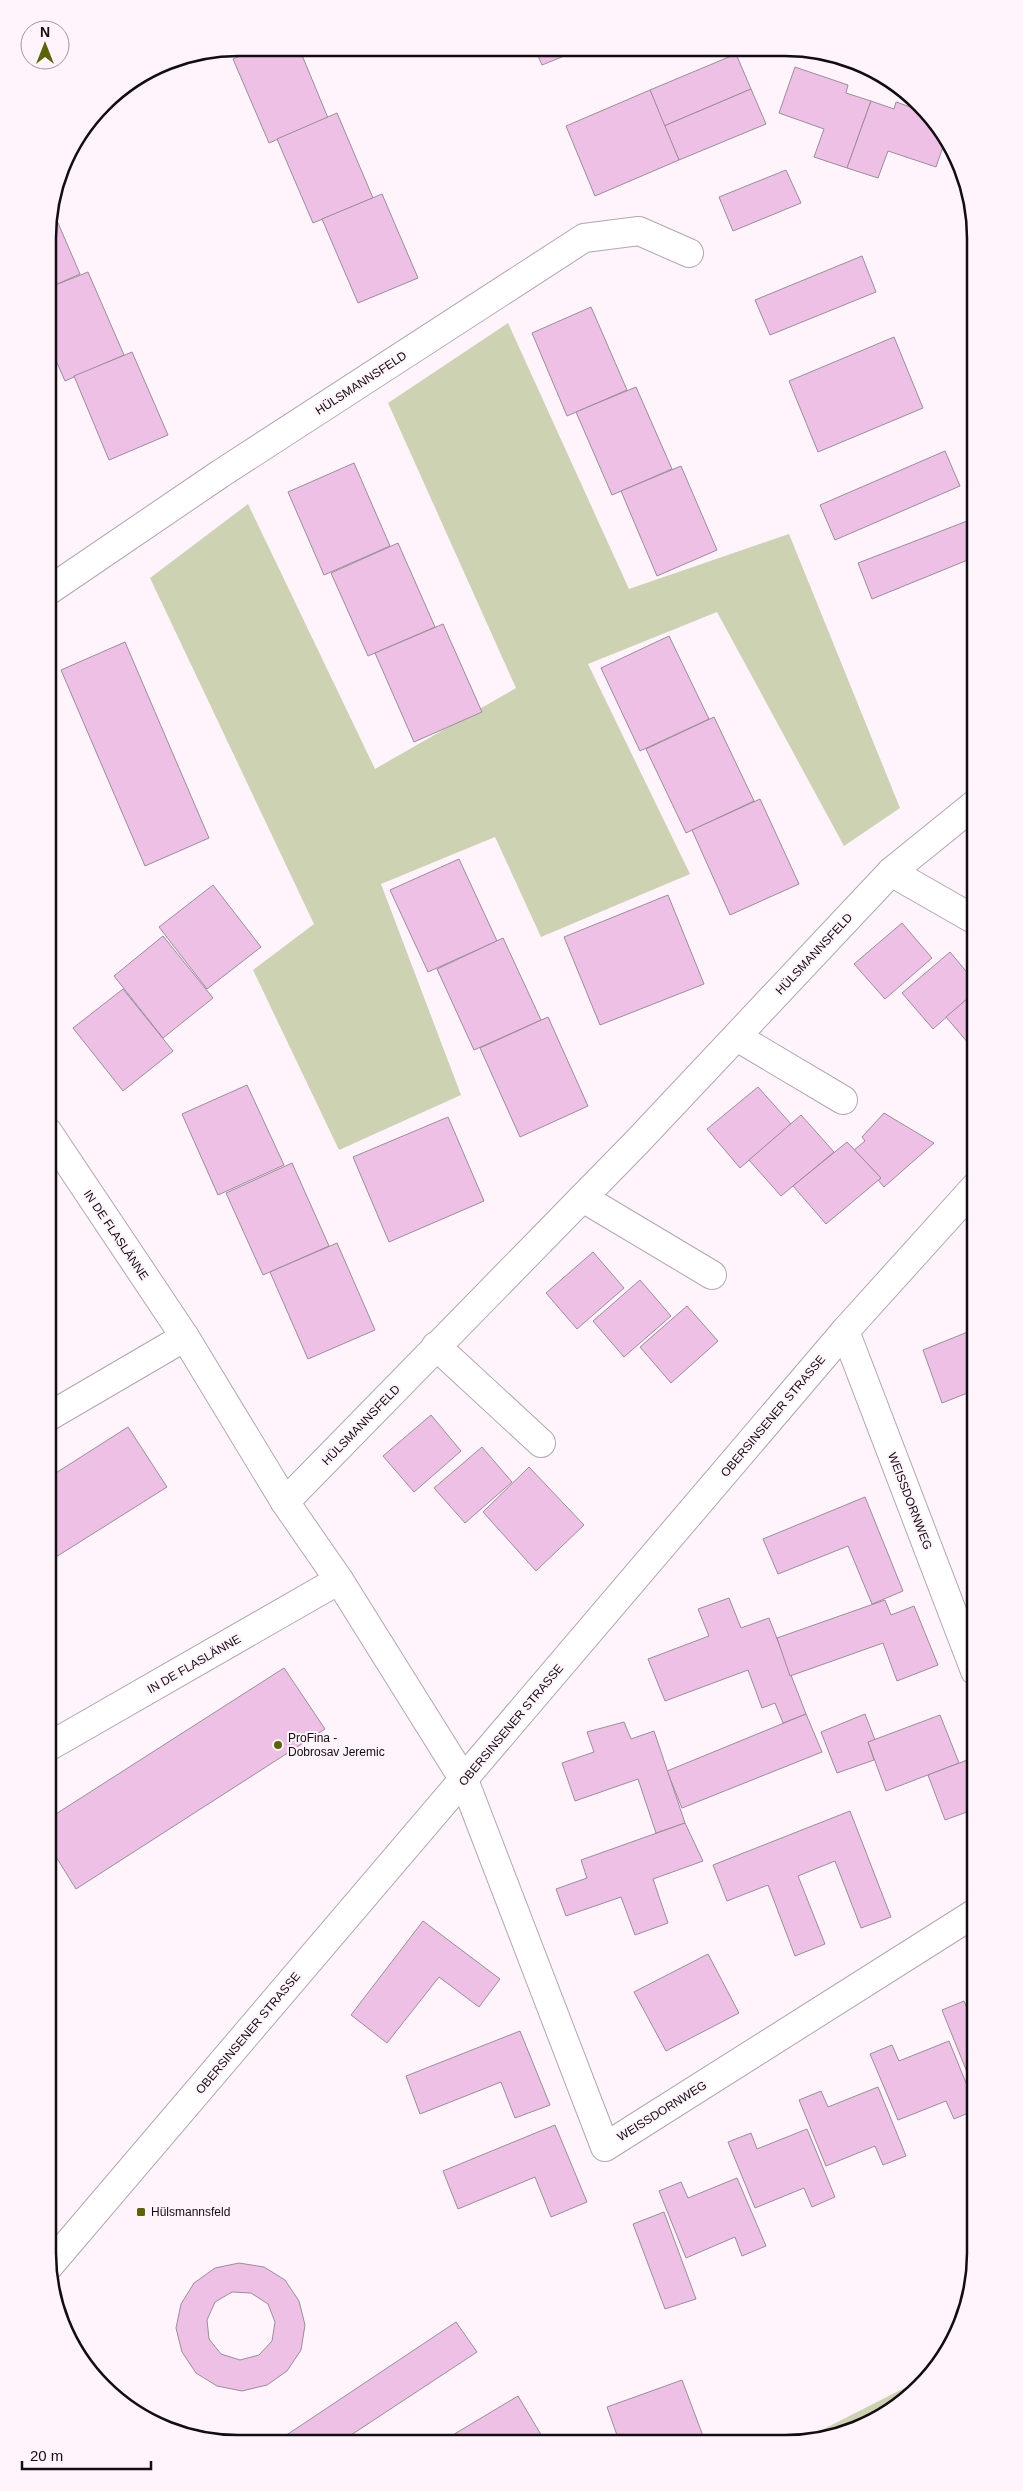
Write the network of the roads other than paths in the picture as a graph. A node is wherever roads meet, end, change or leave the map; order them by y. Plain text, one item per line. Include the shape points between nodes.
1 (689, 253) dead end
2 (56, 586) edge
3 (967, 810) edge
4 (891, 872) junction
5 (967, 915) edge
6 (737, 1037) junction
7 (843, 1100) dead end
8 (56, 1144) edge
9 (967, 1196) edge
10 (583, 1198) junction
11 (712, 1275) dead end
12 (845, 1331) junction
13 (185, 1337) junction
14 (436, 1346) junction
15 (56, 1412) edge
16 (540, 1443) dead end
17 (285, 1502) junction
18 (340, 1580) junction
19 (967, 1650) edge
20 (56, 1742) edge
21 (464, 1780) junction
22 (967, 1918) edge
23 (56, 2257) edge

1 - 2 street, HÜLSMANNSFELD via 639,231 584,238 220,474
3 - 4 street, HÜLSMANNSFELD
4 - 5 street
4 - 6 street, HÜLSMANNSFELD
6 - 7 street
6 - 10 street, HÜLSMANNSFELD
8 - 13 street, IN DE FLASLÄNNE
9 - 12 street, OBERSINSENER STRASSE
10 - 11 street
10 - 14 street, HÜLSMANNSFELD
12 - 19 street, WEISSDORNWEG
12 - 21 street, OBERSINSENER STRASSE
13 - 15 street
13 - 17 street, IN DE FLASLÄNNE
14 - 16 street
14 - 17 street, HÜLSMANNSFELD
17 - 18 street, IN DE FLASLÄNNE
18 - 20 street, IN DE FLASLÄNNE
18 - 21 street, IN DE FLASLÄNNE
21 - 22 street, WEISSDORNWEG via 605,2147
21 - 23 street, OBERSINSENER STRASSE

